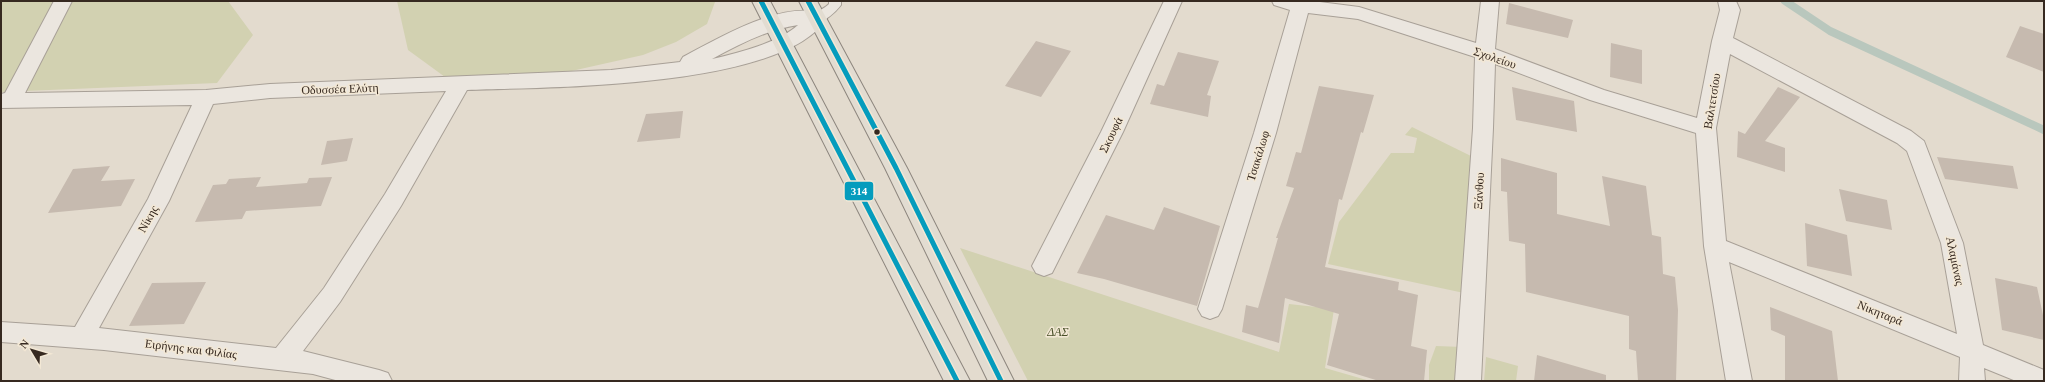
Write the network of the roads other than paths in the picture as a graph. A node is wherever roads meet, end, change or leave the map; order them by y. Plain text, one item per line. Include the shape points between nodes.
1 (63, 1) edge
2 (761, 1) edge
3 (835, 1) edge
4 (1173, 1) edge
5 (1490, 1) edge
6 (1727, 1) edge
7 (1294, 3) edge
8 (812, 9) edge
9 (772, 22) junction
10 (1722, 41) junction
11 (783, 44) junction
12 (1485, 53) junction
13 (678, 68) junction
14 (461, 83) junction
15 (206, 97) junction
16 (6, 101) edge
17 (1706, 128) junction
18 (1715, 246) junction
19 (1044, 266) dead end
20 (1210, 309) dead end
21 (1, 332) edge
22 (82, 337) junction
23 (1972, 350) junction
24 (281, 360) junction
25 (379, 381) edge
26 (957, 381) edge
27 (1002, 381) edge
28 (1468, 381) edge
29 (1739, 381) edge
30 (1972, 381) edge
31 (2044, 381) edge

1 - 16 street
2 - 9 main road
3 - 8 lane via 835,5 829,11
4 - 19 street, Σκουφά via 1112,132
5 - 12 street, Ξάνθου
6 - 10 street, Βαλτετσίου via 1730,10
7 - 12 street, Σχολείου via 1358,13
7 - 20 street, Τσακάλωφ via 1265,133
8 - 9 street
8 - 11 street, Οδυσσέα Ελύτη via 798,36
8 - 27 main road via 892,161
9 - 11 main road
9 - 13 street
10 - 17 street, Βαλτετσίου
10 - 23 street, Αλαμάνας via 1904,138 1916,147 1952,243
11 - 13 street, Οδυσσέα Ελύτη via 713,66
11 - 26 main road
12 - 17 street, Σχολείου via 1597,95
12 - 28 street, Ξάνθου
13 - 14 street, Οδυσσέα Ελύτη via 611,77
14 - 15 street, Οδυσσέα Ελύτη via 270,91
14 - 24 street via 393,200 332,295
15 - 16 street, Οδυσσέα Ελύτη
15 - 22 street, Νίκης via 158,201
17 - 18 street, Βαλτετσίου
18 - 23 street, Νικηταρά
18 - 29 street, Βαλτετσίου
21 - 22 street, Ειρήνης και Φιλίας
22 - 24 street, Ειρήνης και Φιλίας
23 - 30 street, Αλαμάνας
23 - 31 street, Νικηταρά
24 - 25 street, Ειρήνης και Φιλίας via 313,362

